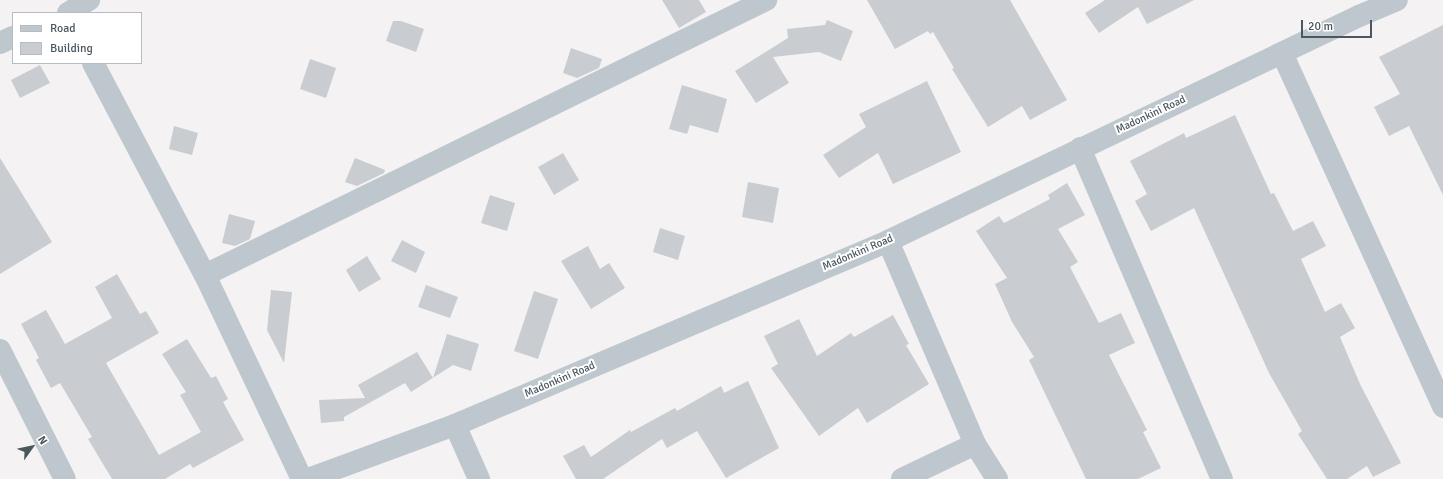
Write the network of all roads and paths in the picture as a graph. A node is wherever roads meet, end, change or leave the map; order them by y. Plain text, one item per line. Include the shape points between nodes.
1 (89, 0) edge
2 (766, 0) edge
3 (1397, 0) edge
4 (1356, 8) edge
5 (70, 12) edge
6 (12, 37) edge
7 (0, 43) edge
8 (1282, 53) junction
9 (95, 64) edge
10 (1080, 148) junction
11 (888, 241) junction
12 (205, 276) junction
13 (0, 350) edge
14 (1443, 407) edge
15 (455, 425) junction
16 (975, 444) junction
17 (65, 479) edge
18 (302, 479) edge
19 (308, 479) edge
20 (479, 479) edge
21 (902, 479) edge
22 (996, 479) edge
23 (1222, 479) edge

1 - 5 street
2 - 12 street
3 - 4 street, Madonkini Road
4 - 8 street, Madonkini Road
6 - 7 street
8 - 10 street, Madonkini Road
8 - 14 street
9 - 12 street
10 - 11 street, Madonkini Road
10 - 23 street
11 - 15 street, Madonkini Road
11 - 16 street
12 - 18 street
13 - 17 street
15 - 19 street, Madonkini Road
15 - 20 street
16 - 21 street
16 - 22 street

